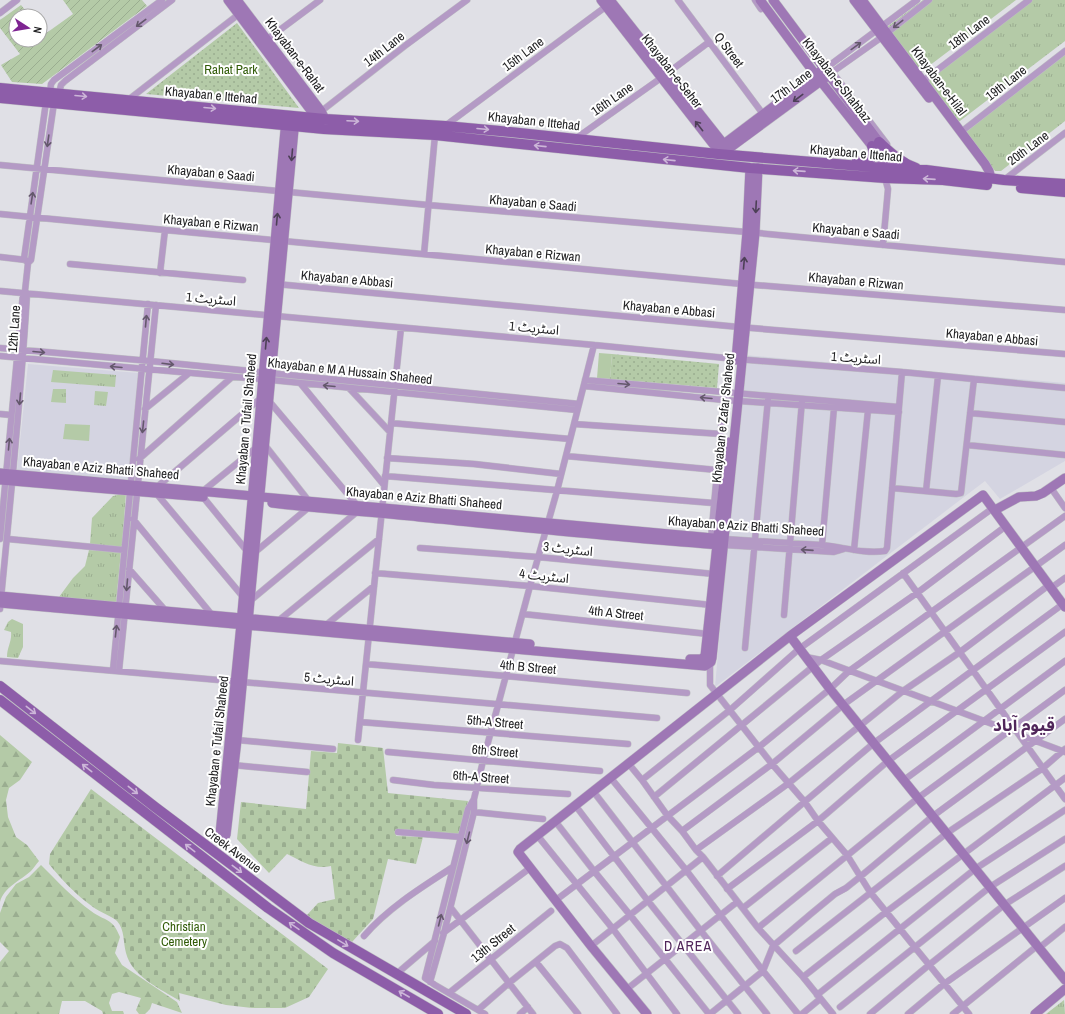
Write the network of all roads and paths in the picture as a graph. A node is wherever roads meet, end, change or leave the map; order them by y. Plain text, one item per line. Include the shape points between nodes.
1 (17, 0) edge
2 (162, 0) edge
3 (172, 0) edge
4 (228, 0) edge
5 (237, 0) edge
6 (320, 0) edge
7 (467, 0) edge
8 (678, 0) edge
9 (754, 0) edge
10 (760, 0) edge
11 (773, 0) edge
12 (778, 0) edge
13 (854, 0) edge
14 (862, 0) edge
15 (917, 0) edge
16 (929, 0) edge
17 (1029, 0) edge
18 (609, 2) edge
19 (0, 13) edge
20 (239, 14) junction
21 (882, 32) junction
22 (264, 42) junction
23 (709, 42) junction
24 (1065, 51) edge
25 (829, 71) junction
26 (664, 76) junction
27 (816, 79) junction
28 (923, 81) junction
29 (0, 88) edge
30 (0, 98) edge
31 (52, 98) junction
32 (128, 100) junction
33 (763, 114) junction
34 (320, 120) junction
35 (291, 121) junction
36 (445, 126) junction
37 (961, 132) junction
38 (1065, 133) edge
39 (435, 135) junction
40 (575, 139) junction
41 (875, 147) junction
42 (724, 150) junction
43 (0, 165) edge
44 (842, 165) junction
45 (36, 168) junction
46 (44, 168) junction
47 (754, 168) junction
48 (892, 170) junction
49 (987, 178) junction
50 (1004, 180) junction
51 (1065, 184) edge
52 (888, 188) junction
53 (284, 191) junction
54 (1065, 192) edge
55 (428, 205) junction
56 (0, 214) edge
57 (29, 216) junction
58 (37, 217) junction
59 (165, 230) junction
60 (751, 233) junction
61 (280, 240) junction
62 (883, 245) junction
63 (424, 254) junction
64 (0, 257) edge
65 (28, 262) junction
66 (1065, 262) edge
67 (70, 264) dead end
68 (160, 273) junction
69 (243, 280) dead end
70 (746, 284) junction
71 (276, 285) junction
72 (0, 291) edge
73 (25, 292) junction
74 (148, 304) junction
75 (156, 305) junction
76 (1065, 310) edge
77 (273, 315) junction
78 (401, 328) junction
79 (742, 329) junction
80 (594, 345) junction
81 (0, 348) edge
82 (21, 350) junction
83 (1065, 354) edge
84 (0, 356) edge
85 (739, 357) junction
86 (20, 358) junction
87 (143, 361) junction
88 (150, 361) junction
89 (142, 369) junction
90 (149, 370) junction
91 (902, 372) junction
92 (188, 374) junction
93 (938, 376) junction
94 (232, 377) junction
95 (267, 377) junction
96 (974, 379) junction
97 (301, 384) junction
98 (584, 384) junction
99 (349, 388) junction
100 (1065, 388) edge
101 (394, 389) junction
102 (731, 397) junction
103 (265, 399) junction
104 (768, 399) junction
105 (802, 402) junction
106 (578, 407) junction
107 (834, 408) junction
108 (145, 409) junction
109 (868, 410) junction
110 (899, 410) junction
111 (970, 413) junction
112 (0, 414) edge
113 (11, 415) junction
114 (1065, 422) edge
115 (391, 423) junction
116 (574, 424) junction
117 (390, 432) junction
118 (721, 434) junction
119 (570, 439) junction
120 (260, 445) junction
121 (967, 445) junction
122 (1065, 455) edge
123 (566, 456) junction
124 (387, 458) junction
125 (139, 459) junction
126 (717, 470) junction
127 (561, 474) junction
128 (385, 476) junction
129 (6, 477) edge
130 (1065, 478) edge
131 (384, 485) junction
132 (133, 488) junction
133 (892, 488) junction
134 (1051, 488) junction
135 (157, 490) junction
136 (557, 491) junction
137 (926, 491) junction
138 (203, 494) junction
139 (256, 498) junction
140 (713, 503) junction
141 (308, 504) junction
142 (357, 508) junction
143 (1065, 508) edge
144 (994, 509) junction
145 (382, 510) junction
146 (1065, 516) edge
147 (134, 519) junction
148 (547, 526) junction
149 (1006, 526) junction
150 (0, 538) edge
151 (8, 539) junction
152 (379, 539) junction
153 (756, 540) junction
154 (719, 541) junction
155 (822, 545) junction
156 (1065, 545) edge
157 (790, 546) junction
158 (755, 547) junction
159 (420, 548) dead end
160 (1021, 548) junction
161 (845, 549) junction
162 (124, 550) junction
163 (854, 550) junction
164 (250, 552) junction
165 (538, 557) junction
166 (1035, 567) junction
167 (129, 569) junction
168 (375, 573) junction
169 (903, 573) junction
170 (714, 574) junction
171 (1065, 578) edge
172 (374, 586) junction
173 (530, 586) junction
174 (1050, 587) junction
175 (917, 593) junction
176 (247, 600) junction
177 (0, 601) edge
178 (711, 604) junction
179 (1064, 605) edge
180 (122, 610) junction
181 (165, 610) junction
182 (931, 612) junction
183 (523, 614) junction
184 (212, 615) junction
185 (784, 615) dead end
186 (278, 620) junction
187 (245, 621) junction
188 (326, 625) junction
189 (944, 631) junction
190 (369, 632) junction
191 (1065, 632) edge
192 (708, 634) junction
193 (790, 636) junction
194 (514, 646) junction
195 (745, 648) dead end
196 (960, 652) junction
197 (802, 653) junction
198 (821, 660) junction
199 (0, 661) edge
200 (1065, 661) edge
201 (706, 662) junction
202 (366, 664) junction
203 (812, 666) junction
204 (116, 670) junction
205 (973, 670) junction
206 (849, 671) junction
207 (506, 676) junction
208 (876, 681) junction
209 (239, 682) junction
210 (0, 686) edge
211 (830, 689) junction
212 (986, 689) junction
213 (1065, 690) edge
214 (903, 691) junction
215 (363, 693) junction
216 (687, 693) dead end
217 (717, 694) junction
218 (0, 700) edge
219 (930, 701) junction
220 (499, 704) junction
221 (843, 705) junction
222 (1001, 708) junction
223 (730, 710) junction
224 (956, 711) junction
225 (657, 718) dead end
226 (1065, 719) edge
227 (984, 721) junction
228 (360, 722) junction
229 (741, 724) junction
230 (859, 725) junction
231 (1012, 729) junction
232 (491, 733) junction
233 (1019, 734) junction
234 (237, 740) junction
235 (358, 740) dead end
236 (1036, 740) junction
237 (874, 743) junction
238 (628, 744) dead end
239 (1028, 746) junction
240 (759, 747) junction
241 (333, 749) dead end
242 (1064, 750) edge
243 (388, 752) dead end
244 (483, 761) junction
245 (888, 761) junction
246 (628, 763) junction
247 (772, 764) junction
248 (233, 765) junction
249 (1043, 768) junction
250 (600, 771) dead end
251 (307, 772) dead end
252 (610, 777) junction
253 (1065, 778) edge
254 (393, 780) dead end
255 (642, 780) junction
256 (904, 780) junction
257 (789, 783) junction
258 (1056, 785) junction
259 (477, 788) junction
260 (593, 791) junction
261 (568, 794) dead end
262 (654, 797) junction
263 (918, 798) junction
264 (474, 799) junction
265 (1065, 799) edge
266 (804, 801) junction
267 (575, 805) junction
268 (1065, 810) edge
269 (474, 812) junction
270 (667, 816) junction
271 (933, 816) junction
272 (543, 818) dead end
273 (555, 821) junction
274 (818, 821) junction
275 (651, 828) junction
276 (682, 831) junction
277 (398, 832) dead end
278 (947, 833) junction
279 (537, 835) junction
280 (461, 837) junction
281 (832, 838) junction
282 (1065, 839) edge
283 (632, 842) junction
284 (696, 850) junction
285 (963, 854) junction
286 (847, 855) junction
287 (613, 857) junction
288 (703, 857) junction
289 (1065, 866) edge
290 (454, 867) junction
291 (530, 868) junction
292 (975, 869) junction
293 (686, 870) junction
294 (594, 872) junction
295 (717, 876) junction
296 (861, 876) junction
297 (577, 884) junction
298 (667, 886) junction
299 (990, 887) junction
300 (727, 889) junction
301 (870, 892) junction
302 (1065, 898) edge
303 (556, 900) junction
304 (648, 901) junction
305 (737, 902) junction
306 (1004, 905) junction
307 (450, 908) junction
308 (743, 908) junction
309 (551, 911) dead end
310 (886, 912) junction
311 (630, 915) junction
312 (720, 916) junction
313 (460, 920) junction
314 (1065, 927) edge
315 (758, 928) junction
316 (899, 928) junction
317 (1023, 928) junction
318 (613, 929) junction
319 (701, 931) junction
320 (444, 933) junction
321 (364, 936) dead end
322 (435, 940) junction
323 (683, 945) junction
324 (591, 946) junction
325 (773, 946) junction
326 (915, 947) junction
327 (1038, 947) junction
328 (796, 951) dead end
329 (490, 959) junction
330 (665, 959) junction
331 (536, 962) junction
332 (929, 965) junction
333 (401, 970) dead end
334 (763, 972) junction
335 (647, 974) junction
336 (803, 977) junction
337 (1065, 980) edge
338 (430, 982) junction
339 (509, 983) junction
340 (944, 984) junction
341 (745, 986) junction
342 (627, 989) junction
343 (1065, 989) edge
344 (449, 993) junction
345 (819, 997) junction
346 (727, 1000) junction
347 (962, 1006) junction
348 (528, 1007) junction
349 (840, 1007) dead end
350 (478, 1010) junction
351 (438, 1014) edge
352 (466, 1014) edge
353 (485, 1014) edge
354 (520, 1014) edge
355 (533, 1014) edge
356 (578, 1014) edge
357 (617, 1014) edge
358 (647, 1014) edge
359 (677, 1014) edge
360 (710, 1014) edge
361 (738, 1014) edge
362 (768, 1014) edge
363 (798, 1014) edge
364 (802, 1014) edge
365 (833, 1014) edge
366 (870, 1014) edge
367 (908, 1014) edge
368 (953, 1014) edge
369 (969, 1014) edge
370 (1035, 1014) edge

1 - 19 street
31 -> 2 street, 12th Lane via 51,84 54,80
3 -> 31 street, 12th Lane via 65,81
4 - 20 street
5 - 22 street, Khayaban-e-Rahat
6 - 22 street
7 - 34 street, 14th Lane via 406,45
8 - 23 street, Q Street
9 - 27 street
10 - 27 street, Khayaban-e-Shahbaz
11 - 25 street, Khayaban-e-Shahbaz
12 - 25 street
13 - 21 street
14 - 21 street, Khayaban-e-Hilal
15 - 21 street, 17th Lane
16 -> 21 street, 17th Lane
17 - 28 street, 18th Lane
18 - 26 street, Khayaban-e-Seher
18 - 36 street, 15th Lane
20 - 22 street
20 - 32 street
21 - 25 street, 17th Lane
21 - 28 street, Khayaban-e-Hilal
21 - 49 street
22 - 34 street
23 - 26 street, 16th Lane
23 - 33 street, Q Street
24 - 37 street, 19th Lane
25 - 27 street, 17th Lane
25 - 41 street, Khayaban-e-Shahbaz
25 - 48 street
26 - 40 street, 16th Lane
26 - 42 street, Khayaban-e-Seher via 713,144
27 - 33 street, 17th Lane
27 - 41 street, Khayaban-e-Shahbaz
27 -> 42 street, 17th Lane
28 - 37 street, Khayaban-e-Hilal
29 - 31 main road, Khayaban e Ittehad
30 - 31 main road, Khayaban e Ittehad
31 -> 32 main road, Khayaban e Ittehad
31 - 35 main road, Khayaban e Ittehad
31 - 45 street, 12th Lane
31 -> 46 street, 12th Lane
32 -> 35 main road, Khayaban e Ittehad
33 - 42 street, 17th Lane via 724,143
34 - 35 main road, Khayaban e Ittehad
34 -> 36 main road, Khayaban e Ittehad
34 - 39 main road, Khayaban e Ittehad
35 - 53 street, Khayaban e Tufail Shaheed
36 -> 40 main road, Khayaban e Ittehad
37 - 49 street, Khayaban-e-Hilal via 987,167
38 - 50 street, 20th Lane
47 -> 39 main road, Khayaban e Ittehad
39 - 55 street
40 - 42 main road, Khayaban e Ittehad
41 - 44 main road via 871,159 866,162 849,160
41 - 48 main road
41 - 48 street, Khayaban-e-Shahbaz
42 - 44 main road, Khayaban e Ittehad
43 - 45 street, Khayaban e Saadi
44 - 48 main road, Khayaban e Ittehad
45 - 46 street, Khayaban e Saadi
57 -> 45 street, 12th Lane
46 - 53 street, Khayaban e Saadi
46 - 58 street, 12th Lane
48 -> 47 main road, Khayaban e Ittehad
47 - 60 street, Khayaban e Zafar Shaheed
48 - 49 main road via 907,165
48 - 52 street
48 - 52 street
54 -> 48 main road, Khayaban e Ittehad via 943,180
49 - 50 main road
50 - 51 main road
52 - 62 street
53 - 55 street, Khayaban e Saadi
53 - 61 street, Khayaban e Tufail Shaheed
55 - 60 street, Khayaban e Saadi
55 - 63 street
56 - 57 street, Khayaban e Rizwan
57 - 58 street, Khayaban e Rizwan
57 - 65 street, 12th Lane
58 - 59 street, Khayaban e Rizwan
58 - 65 street, 12th Lane
59 - 61 street, Khayaban e Rizwan
59 - 68 street
60 - 62 street, Khayaban e Saadi
60 - 70 street, Khayaban e Zafar Shaheed
61 - 63 street, Khayaban e Rizwan
61 - 71 street, Khayaban e Tufail Shaheed
62 - 66 street, Khayaban e Saadi
63 - 70 street, Khayaban e Rizwan
64 - 65 street
65 - 73 street, 12th Lane
67 - 68 street
68 - 69 street
70 - 76 street, Khayaban e Rizwan
70 - 79 street, Khayaban e Zafar Shaheed
71 - 77 street, Khayaban e Tufail Shaheed
71 - 79 street, Khayaban e Abbasi
72 - 73 street, اسٹریٹ 1
73 - 74 street, اسٹریٹ 1
73 - 82 street, 12th Lane
74 - 75 street, اسٹریٹ 1
87 -> 74 street
75 - 77 street, اسٹریٹ 1
75 - 88 street
77 - 78 street, اسٹریٹ 1
77 - 95 street, Khayaban e Tufail Shaheed
78 - 80 street, اسٹریٹ 1
78 - 101 street
79 - 83 street, Khayaban e Abbasi
79 - 85 street, Khayaban e Zafar Shaheed
80 - 85 street, اسٹریٹ 1
80 - 98 street
81 - 82 street, Khayaban e M A Hussain Shaheed
82 - 86 street, 12th Lane
82 -> 87 street, Khayaban e M A Hussain Shaheed
84 - 86 street, Khayaban e M A Hussain Shaheed
85 - 91 street, اسٹریٹ 1
85 - 102 street, Khayaban e Zafar Shaheed
89 -> 86 street, Khayaban e M A Hussain Shaheed
86 - 113 street, 12th Lane
86 -> 129 street, 12th Lane
87 - 88 street, Khayaban e M A Hussain Shaheed
87 - 89 street
88 - 90 street
88 -> 95 street, Khayaban e M A Hussain Shaheed
89 - 90 street, Khayaban e M A Hussain Shaheed
89 - 132 street
90 - 92 street, Khayaban e M A Hussain Shaheed
90 - 108 street
91 - 93 street, اسٹریٹ 1
91 - 110 street
92 - 94 street, Khayaban e M A Hussain Shaheed
92 - 108 street
93 - 96 street, اسٹریٹ 1
93 - 137 street
94 - 95 street, Khayaban e M A Hussain Shaheed
94 - 125 street
95 - 97 street, Khayaban e M A Hussain Shaheed
95 - 101 street, Khayaban e M A Hussain Shaheed
95 - 103 street, Khayaban e Tufail Shaheed
96 - 100 street, اسٹریٹ 1
96 - 111 street
99 -> 97 street, Khayaban e M A Hussain Shaheed
97 - 131 street
98 - 102 street
98 - 106 street
99 - 101 street, Khayaban e M A Hussain Shaheed
99 - 117 street
101 - 106 street, Khayaban e M A Hussain Shaheed
101 - 115 street
102 - 104 street
102 - 118 street
102 - 154 street, Khayaban e Zafar Shaheed
103 - 120 street, Khayaban e Tufail Shaheed
103 - 135 street
103 - 142 street
104 - 105 street
104 - 153 street
105 - 107 street
105 - 110 street
105 - 157 street
106 - 116 street
107 - 109 street
107 - 155 street
108 -> 125 street
109 - 110 street
109 - 163 street
110 - 133 street
111 - 114 street
111 - 121 street
112 - 113 street
129 -> 113 street, 12th Lane
115 - 117 street
115 - 119 street
116 - 118 street
116 - 119 street
117 - 124 street
118 - 126 street
119 - 123 street
120 - 138 street
120 - 139 street, Khayaban e Tufail Shaheed
120 - 141 street
121 - 122 street
121 - 137 street via 961,493
123 - 126 street
123 - 127 street
124 - 127 street
124 - 128 street
125 - 132 street
126 - 140 street
127 - 136 street
128 - 131 street
128 - 136 street
129 - 132 street, Khayaban e Aziz Bhatti Shaheed
129 - 150 street, 12th Lane
129 - 151 street, 12th Lane
130 - 134 street
131 - 145 street
132 - 135 street, Khayaban e Aziz Bhatti Shaheed
132 - 147 street
132 - 162 street
133 - 137 street
133 - 163 street, Khayaban e Aziz Bhatti Shaheed via 887,548 883,552
134 - 143 street
134 - 144 street via 1036,496 1019,497
135 - 138 street, Khayaban e Aziz Bhatti Shaheed
135 - 176 street
136 - 140 street
136 - 148 street
138 - 139 street, Khayaban e Aziz Bhatti Shaheed
138 - 164 street
139 - 141 street, Khayaban e Aziz Bhatti Shaheed
139 - 164 street, Khayaban e Tufail Shaheed
140 - 154 street
141 - 142 street, Khayaban e Aziz Bhatti Shaheed
141 - 164 street
142 - 145 street, Khayaban e Aziz Bhatti Shaheed
142 - 176 street
144 - 149 street
144 - 169 street
144 - 193 street via 983,495
145 - 148 street, Khayaban e Aziz Bhatti Shaheed
145 - 152 street
146 - 160 street
147 - 167 street
147 - 184 street
148 - 154 street, Khayaban e Aziz Bhatti Shaheed
148 - 165 street
149 - 160 street
149 - 175 street
151 - 162 street
151 - 177 street, 12th Lane
152 - 168 street
152 - 186 street
153 - 154 street, Khayaban e Aziz Bhatti Shaheed
153 - 157 street, Khayaban e Aziz Bhatti Shaheed
153 - 158 street
154 - 158 street, Khayaban e Aziz Bhatti Shaheed
154 - 170 street
154 - 201 street via 712,658
155 - 157 street, Khayaban e Aziz Bhatti Shaheed
155 - 161 street, Khayaban e Aziz Bhatti Shaheed
156 - 166 street
157 - 158 street, Khayaban e Aziz Bhatti Shaheed
161 -> 157 street, Khayaban e Aziz Bhatti Shaheed via 834,552
157 - 185 street
158 - 195 street
159 - 165 street, اسٹریٹ 3
160 - 166 street
160 - 182 street
161 - 163 street, Khayaban e Aziz Bhatti Shaheed
162 - 180 street
164 - 176 street, Khayaban e Tufail Shaheed
165 - 170 street, اسٹریٹ 3
165 - 173 street
166 - 174 street
166 - 189 street
167 -> 180 street
167 - 181 street
168 - 172 street
168 - 173 street, اسٹریٹ 4
169 - 175 street
169 - 197 street
170 - 178 street
171 - 174 street
172 - 188 street
172 - 190 street
173 - 178 street, اسٹریٹ 4
173 - 183 street
174 - 179 street
174 - 196 street
175 - 182 street
175 - 198 street
176 - 187 street, Khayaban e Tufail Shaheed
177 - 180 street
178 - 192 street
179 - 205 street
180 - 181 street
180 - 187 street
180 - 204 street
181 - 184 street
182 - 189 street
182 - 206 street
183 - 192 street, 4th A Street
183 - 194 street
184 - 187 street
186 - 187 street
186 - 188 street
187 - 190 street
187 - 209 street, Khayaban e Tufail Shaheed
188 - 190 street
189 - 196 street
189 - 208 street
190 - 194 street
190 - 202 street
191 - 212 street
192 - 201 street
193 - 197 street
193 - 217 street
194 - 201 street
194 - 207 street
196 - 205 street
196 - 214 street
197 - 198 street
197 - 203 street
197 - 223 street
198 - 203 street
198 - 206 street
199 - 204 street, اسٹریٹ 5
200 - 222 street
201 - 217 street via 710,685
202 - 207 street, 4th B Street
202 - 215 street
203 - 211 street
203 - 229 street
204 - 209 street, اسٹریٹ 5
205 - 212 street
205 - 219 street
206 - 208 street
206 - 211 street
207 - 216 street, 4th B Street
207 - 220 street
208 - 214 street
208 - 221 street
209 - 215 street, اسٹریٹ 5
209 - 234 street, Khayaban e Tufail Shaheed
209 - 248 street, Khayaban e Tufail Shaheed via 220,834 223,836 226,835
210 -> 352 main road, Creek Avenue via 309,923
211 - 221 street
211 - 240 street
212 - 222 street
212 - 224 street
213 - 231 street
214 - 219 street
214 - 230 street
215 - 220 street, اسٹریٹ 5
215 - 228 street
217 - 223 street
217 - 246 street
351 -> 218 main road, Creek Avenue via 333,953 268,908
219 - 224 street
219 - 237 street
220 - 225 street, اسٹریٹ 5
220 - 232 street
221 - 230 street
221 - 247 street
222 - 227 street
222 - 231 street
223 - 229 street
223 - 255 street
224 - 227 street
224 - 245 street
226 - 236 street
227 - 231 street
227 - 256 street
228 - 232 street, 5th-A Street
228 - 235 street
229 - 240 street
229 - 262 street
230 - 237 street
230 - 257 street
231 - 233 street
231 - 263 street
232 - 238 street, 5th-A Street
232 - 244 street
233 - 236 street
233 - 239 street
234 - 241 street
234 - 248 street, Khayaban e Tufail Shaheed
236 - 239 street
236 - 242 street
237 - 245 street
237 - 266 street
239 - 249 street
239 - 271 street
240 - 247 street
240 - 270 street
242 - 249 street
243 - 244 street, 6th Street
244 - 250 street, 6th Street
244 - 259 street
245 - 256 street
245 - 274 street
246 - 252 street
246 - 255 street
247 - 257 street
247 - 276 street
248 - 251 street
249 - 258 street
249 - 278 street
252 - 260 street
252 - 275 street
253 - 258 street
254 - 259 street, 6th-A Street
255 - 262 street
256 - 263 street
257 - 266 street
257 - 284 street
258 - 265 street
258 - 285 street
259 - 261 street, 6th-A Street
259 - 264 street
260 - 267 street
260 - 283 street
262 - 270 street
263 - 271 street
263 - 286 street
264 - 269 street
264 - 280 street via 468,809
266 - 274 street
266 - 295 street
267 - 273 street
267 - 287 street
268 - 292 street
269 - 272 street
269 -> 307 street
270 - 275 street
270 - 276 street
271 - 278 street
271 - 296 street
273 - 279 street
273 - 294 street
274 - 281 street
274 - 300 street
275 - 283 street
275 - 293 street
276 - 284 street
277 - 280 street
278 - 285 street
278 - 301 street
279 - 291 street via 518,852
279 - 297 street
280 - 290 street
281 - 286 street
281 - 308 street
282 - 299 street
283 - 287 street
283 - 298 street
284 - 288 street
285 - 292 street
285 - 310 street
286 - 296 street
286 - 315 street
287 - 294 street
287 - 304 street
288 - 293 street
288 - 295 street
289 - 306 street
290 - 321 street via 392,909
322 -> 290 street
291 - 303 street
291 - 313 street
292 - 299 street
292 - 316 street
293 - 298 street
293 - 312 street
294 - 297 street
294 - 311 street
295 - 300 street
296 - 301 street
296 - 325 street
297 - 303 street
297 - 318 street
298 - 304 street
298 - 319 street
299 - 306 street
299 - 326 street
300 - 305 street
301 - 310 street
301 - 328 street
302 - 317 street
303 - 324 street
304 - 311 street
304 - 323 street
305 - 308 street
305 - 312 street
306 - 317 street
306 - 332 street
307 - 313 street
307 - 320 street
308 - 315 street
309 - 329 street, 13th Street
310 - 316 street
310 - 336 street
311 - 318 street
311 - 330 street
312 - 319 street
312 - 334 street
313 - 320 street
313 - 329 street
314 - 327 street
315 - 325 street
316 - 326 street
316 - 345 street
317 - 327 street
317 - 340 street
318 - 324 street
318 - 335 street
319 - 323 street
319 - 341 street
320 - 322 street
320 - 338 street
322 - 333 street
322 - 338 street via 425,976
323 - 330 street
323 - 346 street
324 - 342 street
325 - 334 street
325 - 336 street
326 - 332 street
326 - 349 street
327 - 337 street
327 - 347 street
329 - 339 street
329 - 344 street, 13th Street
330 - 335 street
330 - 360 street
331 - 339 street
331 - 356 street
331 - 357 street via 555,946 563,945
332 - 340 street
332 - 366 street
334 - 341 street
334 - 363 street
335 - 342 street
335 - 359 street
336 - 345 street
338 - 344 street
339 - 348 street
339 - 350 street
340 - 347 street
340 - 367 street
341 - 346 street
341 - 362 street
342 - 358 street
343 - 370 street
344 - 350 street
345 - 364 street
345 - 365 street
346 - 360 street
346 - 361 street
347 - 368 street
347 - 369 street
348 - 354 street
348 - 355 street
350 - 353 street

